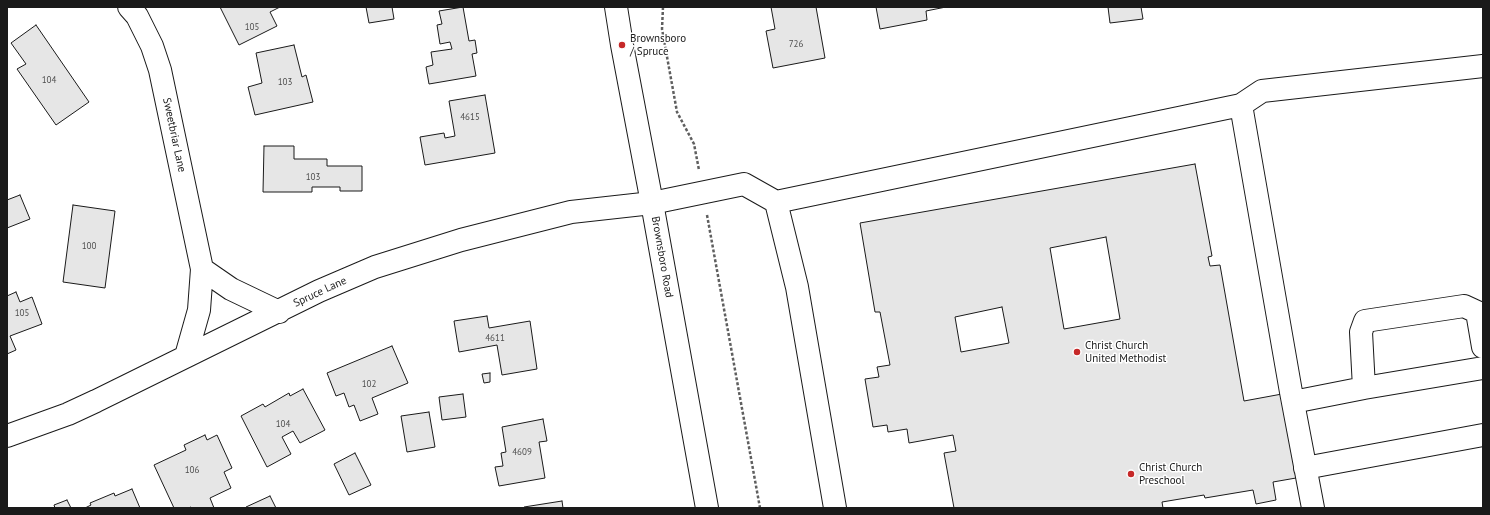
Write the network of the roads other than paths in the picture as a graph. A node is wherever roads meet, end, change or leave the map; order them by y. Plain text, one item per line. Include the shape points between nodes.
1 (129, 7) edge
2 (616, 7) edge
3 (1483, 66) edge
4 (1241, 105) junction
5 (776, 202) junction
6 (652, 203) junction
7 (202, 269) junction
8 (278, 312) junction
9 (1483, 347) edge
10 (186, 356) junction
11 (1483, 368) edge
12 (1364, 388) junction
13 (1293, 402) junction
14 (1483, 435) edge
15 (7, 436) edge
16 (1305, 468) junction
17 (707, 508) edge
18 (835, 508) edge
19 (1313, 508) edge

1 - 7 street, Sweetbriar Lane via 137,16 152,46 160,70
2 - 6 street, Brownsboro Road
3 - 4 street via 1262,91
4 - 5 street
4 - 13 street
5 - 6 street, Spruce Lane via 744,184
5 - 18 street via 797,287
6 - 8 street, Spruce Lane via 571,212 461,240 375,267 319,290
6 - 17 street, Brownsboro Road
7 - 8 street via 231,289
7 - 10 street, Sweetbriar Lane via 198,310
8 - 10 street, Spruce Lane
9 - 12 street via 1477,312 1464,306 1365,321 1361,332
10 - 15 street, Spruce Lane via 75,411
11 - 12 street
12 - 13 street
13 - 16 street
14 - 16 street
16 - 19 street

